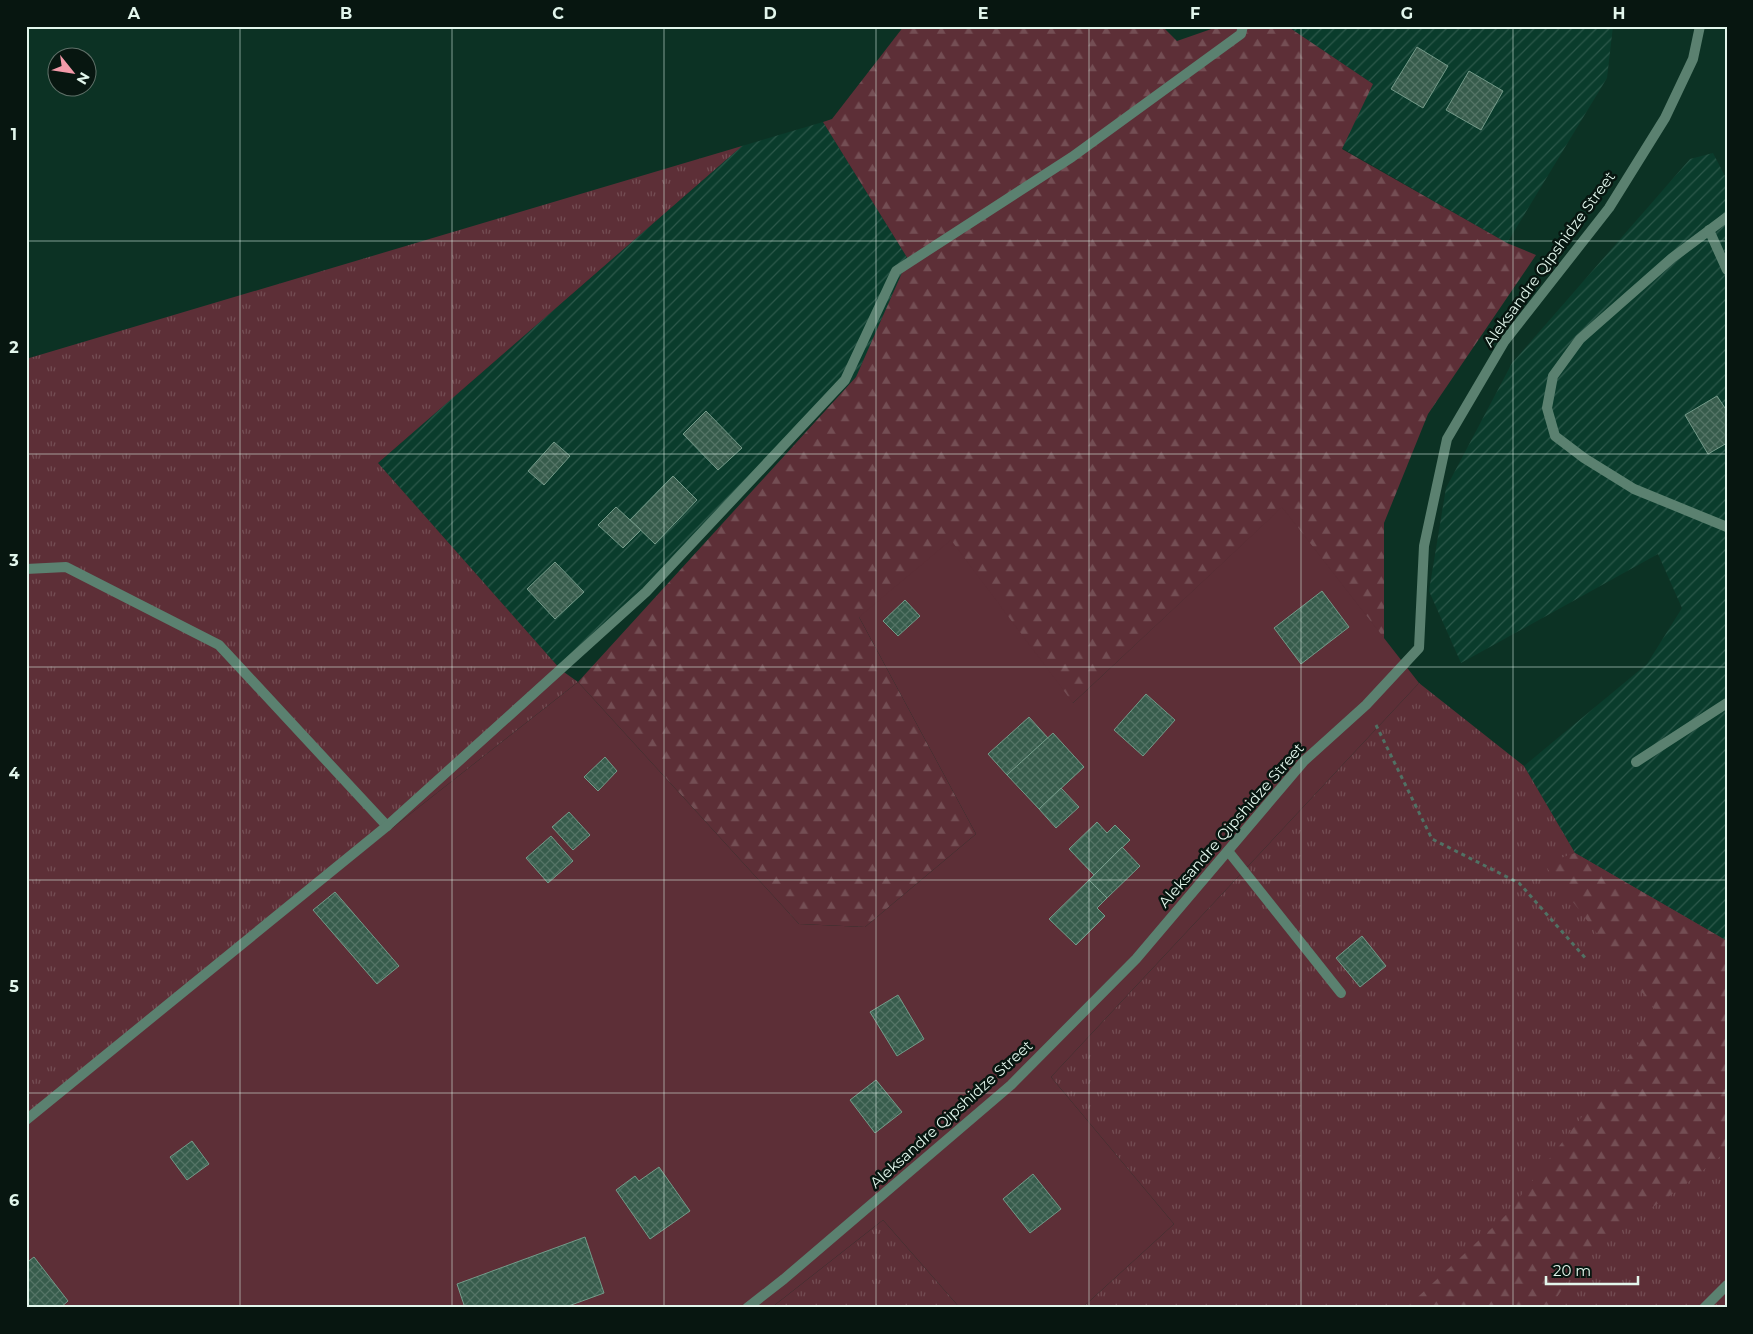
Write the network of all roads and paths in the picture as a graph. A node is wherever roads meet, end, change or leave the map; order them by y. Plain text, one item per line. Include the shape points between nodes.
1 (1243, 26) edge
2 (1700, 26) edge
3 (1727, 217) edge
4 (1709, 230) junction
5 (1727, 270) edge
6 (1727, 527) edge
7 (26, 569) edge
8 (1727, 703) edge
9 (1366, 705) junction
10 (1636, 762) dead end
11 (387, 826) junction
12 (1228, 851) junction
13 (1586, 960) dead end
14 (1341, 993) dead end
15 (26, 1120) edge
16 (1727, 1285) edge
17 (747, 1308) edge
18 (1704, 1308) edge

1 - 11 street via 1241,34 1072,157 896,271 845,380 646,592
2 - 9 street, Aleksandre Qipshidze Street via 1693,59 1665,118 1609,208 1504,342 1447,439 1424,546 1419,648
3 - 4 street
4 - 5 street
4 - 6 street via 1580,339 1553,376 1547,408 1555,436 1584,458 1634,489
7 - 11 street via 66,567 219,645
8 - 10 street
9 - 12 street, Aleksandre Qipshidze Street via 1304,761
9 - 13 path via 1432,839 1518,883
11 - 15 street
12 - 14 street
12 - 17 street, Aleksandre Qipshidze Street via 1136,959 1011,1084
16 - 18 street

